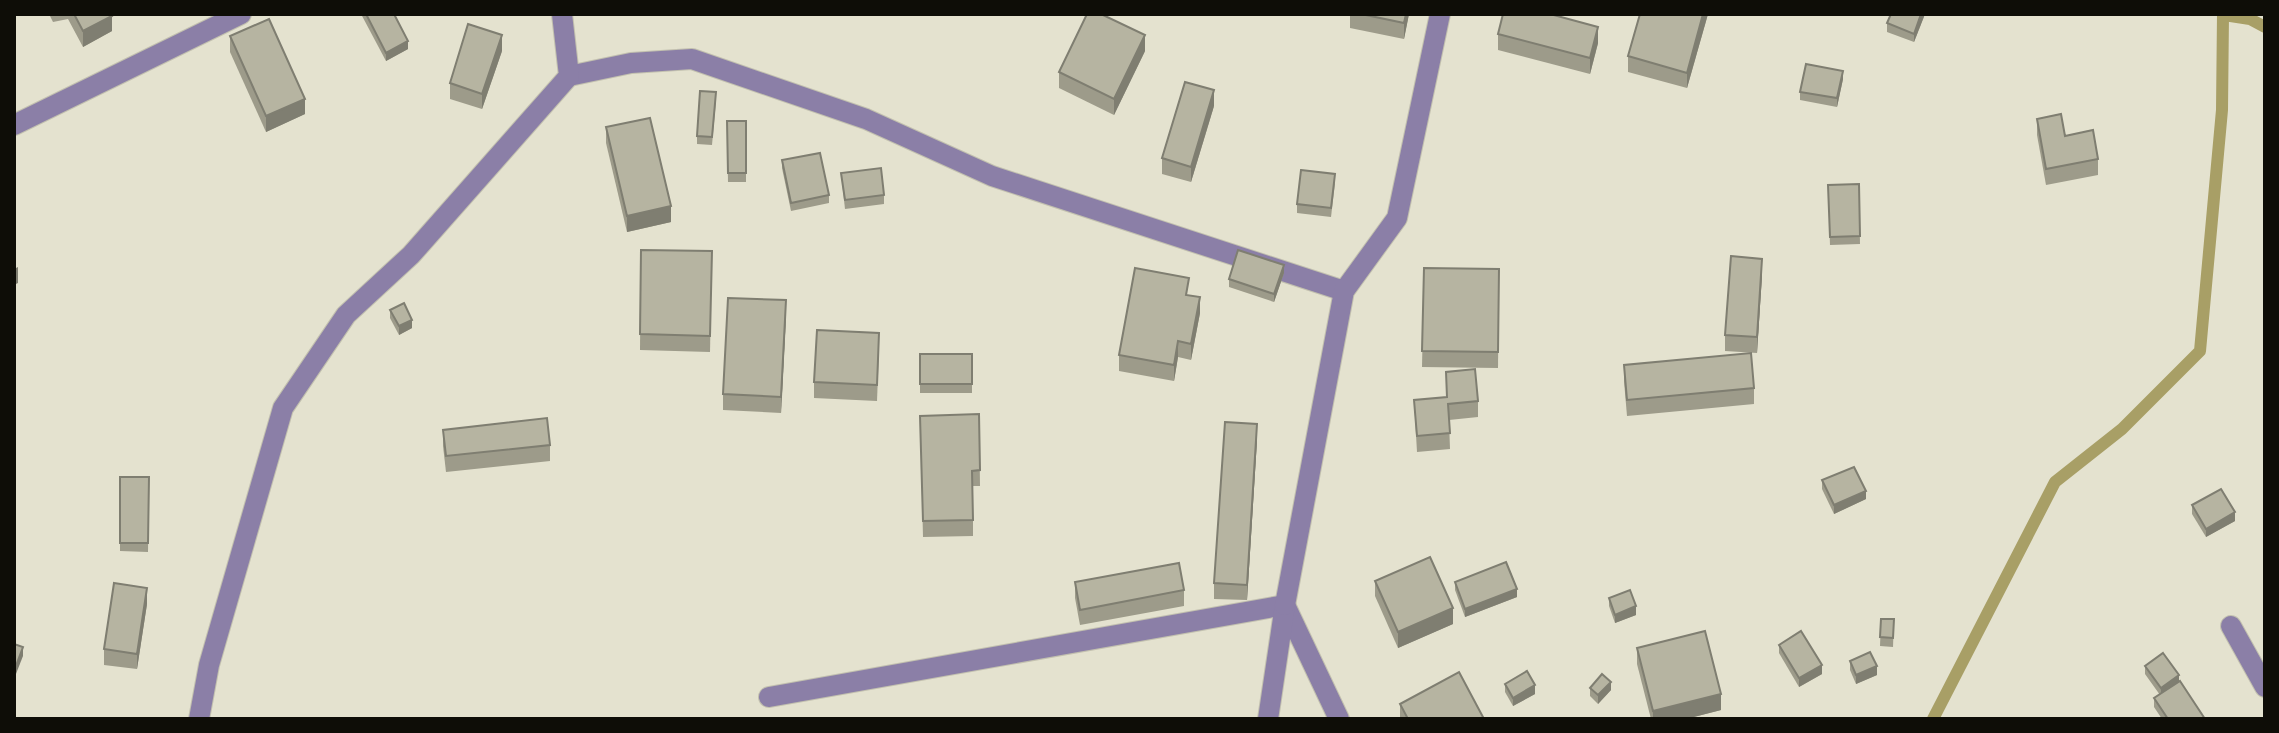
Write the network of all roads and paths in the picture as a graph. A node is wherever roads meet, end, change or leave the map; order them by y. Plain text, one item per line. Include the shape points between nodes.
1 (241, 14) edge
2 (562, 14) edge
3 (1440, 14) edge
4 (569, 76) junction
5 (14, 125) edge
6 (1344, 291) junction
7 (1285, 605) junction
8 (2231, 626) dead end
9 (2265, 687) edge
10 (769, 697) dead end
11 (199, 719) edge
12 (1268, 719) edge
13 (1339, 719) edge

1 - 5 street
2 - 4 street
3 - 6 street via 1397,218
4 - 6 street via 631,63 692,59 866,119 992,176
4 - 11 street via 411,255 346,315 283,408 209,665
6 - 7 street
7 - 10 street
7 - 12 street
7 - 13 street
8 - 9 street

